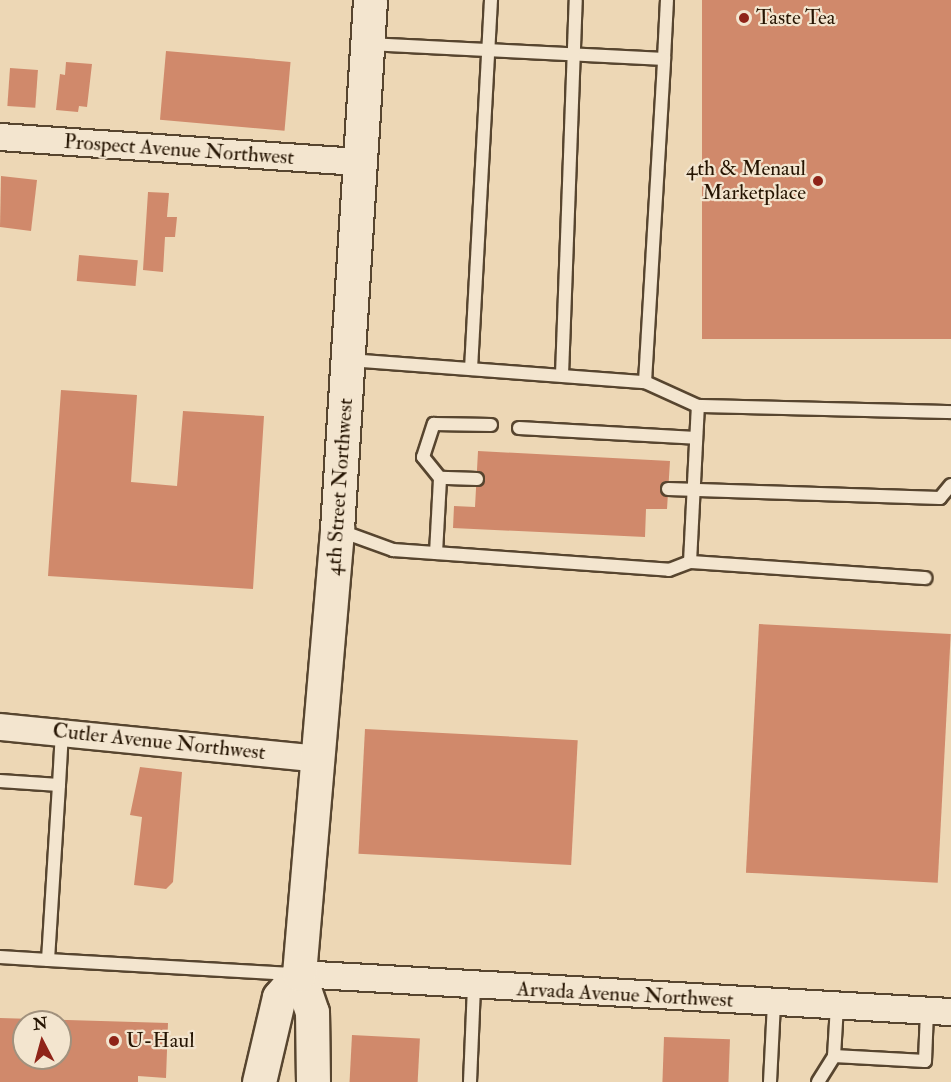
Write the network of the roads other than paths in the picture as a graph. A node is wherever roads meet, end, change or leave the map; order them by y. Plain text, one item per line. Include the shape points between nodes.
1 (370, 0) edge
2 (491, 0) edge
3 (576, 0) edge
4 (667, 0) edge
5 (368, 44) junction
6 (488, 50) junction
7 (572, 54) junction
8 (664, 59) junction
9 (0, 137) edge
10 (359, 162) junction
11 (349, 360) junction
12 (471, 369) junction
13 (562, 375) junction
14 (645, 382) junction
15 (698, 406) junction
16 (951, 412) edge
17 (491, 425) dead end
18 (519, 428) dead end
19 (696, 438) junction
20 (440, 478) junction
21 (477, 478) dead end
22 (951, 485) edge
23 (668, 489) dead end
24 (692, 491) junction
25 (337, 529) junction
26 (436, 553) junction
27 (690, 562) junction
28 (925, 578) dead end
29 (0, 727) edge
30 (62, 732) junction
31 (318, 759) junction
32 (0, 781) edge
33 (59, 785) junction
34 (0, 957) edge
35 (48, 960) junction
36 (299, 974) junction
37 (474, 988) junction
38 (774, 1002) junction
39 (837, 1006) junction
40 (939, 1011) edge
41 (834, 1056) junction
42 (259, 1082) edge
43 (313, 1082) edge
44 (470, 1082) edge
45 (770, 1082) edge
46 (818, 1082) edge

1 - 5 main road, 4th Street Northwest
2 - 6 lane
3 - 7 lane
4 - 8 lane
5 - 6 lane
5 - 10 main road, 4th Street Northwest
6 - 7 lane
6 - 12 lane
7 - 8 lane
7 - 13 lane
8 - 14 lane
9 - 10 street, Prospect Avenue Northwest
10 - 11 main road, 4th Street Northwest
11 - 12 lane
11 - 25 main road, 4th Street Northwest
12 - 13 lane
13 - 14 lane
14 - 15 lane
15 - 16 lane
15 - 19 lane
17 - 20 lane via 434,424 423,457
18 - 19 lane
19 - 24 lane
20 - 21 lane
20 - 26 lane
22 - 24 lane via 940,498
23 - 24 lane
24 - 27 lane
25 - 26 lane via 393,550
25 - 31 main road, 4th Street Northwest
26 - 27 lane via 669,570
27 - 28 lane
29 - 30 street, Cutler Avenue Northwest
30 - 31 street, Cutler Avenue Northwest
30 - 33 lane
31 - 36 main road, 4th Street Northwest
32 - 33 lane
33 - 35 lane
34 - 35 lane
35 - 36 lane
36 - 37 street, Arvada Avenue Northwest
36 - 42 main road via 279,997
36 - 43 main road, 4th Street Northwest via 312,1012
37 - 38 street, Arvada Avenue Northwest
37 - 44 lane
38 - 39 street, Arvada Avenue Northwest
38 - 45 lane
39 - 40 street, Arvada Avenue Northwest
39 - 41 lane
40 - 41 lane via 925,1060
41 - 46 lane

